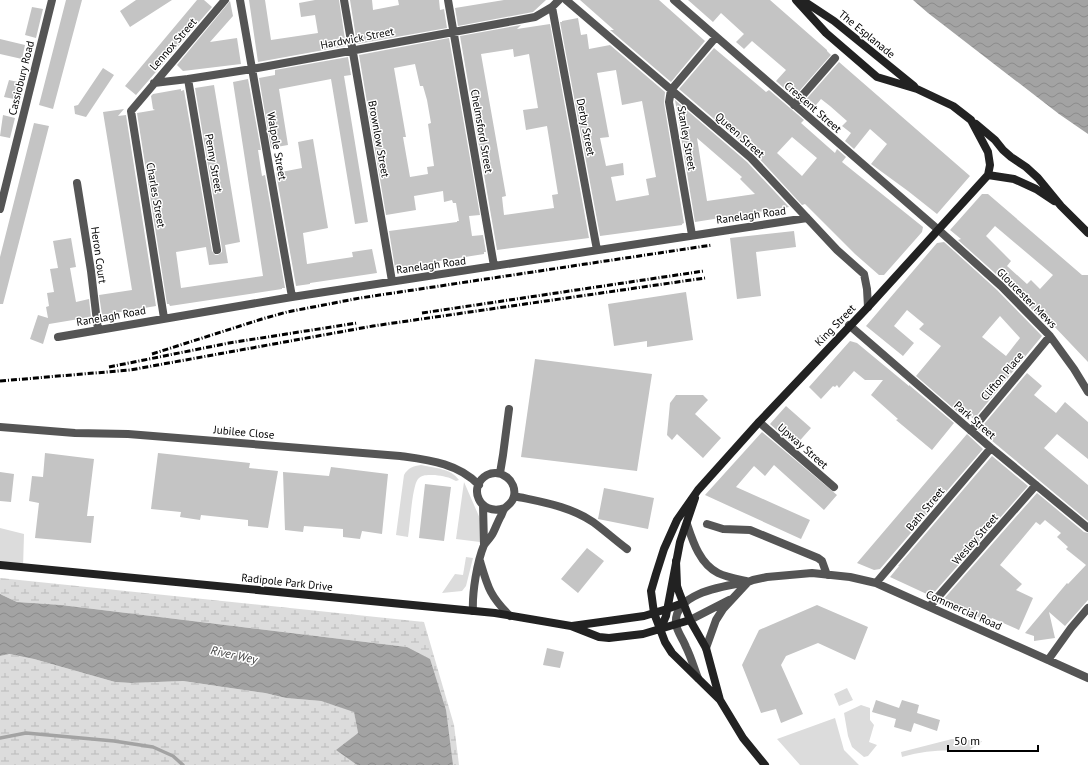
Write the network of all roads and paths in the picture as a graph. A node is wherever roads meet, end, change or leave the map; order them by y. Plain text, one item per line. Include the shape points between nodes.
1 (52, 0) edge
2 (225, 0) edge
3 (240, 0) edge
4 (344, 0) edge
5 (448, 0) edge
6 (559, 0) edge
7 (566, 0) edge
8 (674, 0) edge
9 (796, 0) edge
10 (802, 0) edge
11 (552, 7) junction
12 (454, 32) junction
13 (716, 37) junction
14 (353, 50) junction
15 (835, 58) dead end
16 (252, 69) junction
17 (188, 80) junction
18 (154, 84) junction
19 (917, 89) junction
20 (671, 90) junction
21 (794, 105) junction
22 (971, 120) junction
23 (988, 175) junction
24 (77, 183) dead end
25 (1061, 206) junction
26 (0, 209) edge
27 (807, 218) junction
28 (938, 230) junction
29 (1088, 233) edge
30 (692, 235) junction
31 (217, 250) dead end
32 (597, 250) junction
33 (494, 266) junction
34 (392, 281) junction
35 (292, 297) junction
36 (868, 307) junction
37 (164, 318) junction
38 (850, 325) junction
39 (98, 330) junction
40 (58, 336) dead end
41 (1050, 336) junction
42 (1087, 391) edge
43 (508, 409) dead end
44 (758, 422) junction
45 (0, 427) edge
46 (971, 431) junction
47 (991, 448) junction
48 (500, 474) junction
49 (479, 485) junction
50 (1036, 485) junction
51 (834, 487) dead end
52 (698, 490) junction
53 (514, 496) junction
54 (483, 505) junction
55 (505, 508) junction
56 (687, 524) junction
57 (707, 524) dead end
58 (1088, 528) edge
59 (484, 545) junction
60 (626, 549) dead end
61 (480, 561) junction
62 (676, 561) junction
63 (0, 565) edge
64 (828, 575) junction
65 (748, 582) junction
66 (876, 583) junction
67 (734, 598) junction
68 (683, 603) junction
69 (930, 606) junction
70 (1088, 608) edge
71 (667, 609) junction
72 (473, 611) junction
73 (654, 613) junction
74 (510, 616) junction
75 (690, 620) junction
76 (571, 626) junction
77 (676, 626) junction
78 (660, 630) junction
79 (706, 648) junction
80 (1048, 660) junction
81 (698, 678) junction
82 (1088, 678) edge
83 (720, 700) junction
84 (764, 765) edge

1 - 26 street, Cassiobury Road
2 - 18 street, Lennox Street
3 - 16 street, Walpole Street
4 - 14 street, Brownlow Street
5 - 12 street, Chelmsford Street
6 - 11 street, Hardwick Street
7 - 20 street, Queen Street
8 - 13 street, Crescent Street
9 - 19 main road via 826,33 877,76
10 - 19 main road, The Esplanade via 834,21
11 - 12 street, Hardwick Street via 535,17
11 - 32 street, Derby Street
12 - 14 street, Hardwick Street
12 - 33 street, Chelmsford Street
13 - 20 street
13 - 21 street, Crescent Street
14 - 16 street, Hardwick Street
14 - 34 street, Brownlow Street
15 - 21 street
16 - 17 street, Hardwick Street
16 - 35 street, Walpole Street
17 - 18 street, Hardwick Street
17 - 31 street, Penny Street
18 - 37 street, Charles Street via 131,111
19 - 22 main road via 953,106
20 - 27 street, Queen Street via 751,158
20 - 30 street, Stanley Street via 670,102
21 - 28 street, Crescent Street
22 - 23 main road via 988,152
22 - 25 main road via 1038,178
23 - 25 main road via 1014,179 1036,189
23 - 28 main road, King Street
24 - 39 street, Heron Court
25 - 29 main road
27 - 30 street, Ranelagh Road
27 - 36 street, Queen Street via 864,274
28 - 36 main road, King Street
28 - 41 street, Gloucester Mews via 1001,286
30 - 32 street, Ranelagh Road
32 - 33 street, Ranelagh Road
33 - 34 street, Ranelagh Road
34 - 35 street, Ranelagh Road
35 - 37 street, Ranelagh Road
36 - 38 main road, King Street
37 - 39 street, Ranelagh Road
38 - 44 main road, King Street
38 - 46 street, Park Street
39 - 40 street, Ranelagh Road
41 - 42 street, Gloucester Mews
41 - 46 street, Clifton Place
43 - 48 street
44 - 51 street, Upway Street
44 - 52 main road, King Street
45 - 49 street, Jubilee Close via 128,434 400,456 444,464 470,476
46 - 47 street, Park Street
47 - 50 street, Park Street
47 - 66 street, Bath Street
48 - 49 street via 487,475
48 - 53 street via 510,479
49 - 54 street via 478,496
50 - 58 street, Park Street
50 - 69 street, Wesley Street
52 - 56 main road, King Street
52 - 73 main road, King Street via 677,520 664,549 651,591
53 - 55 street
53 - 60 street via 547,503 592,521
54 - 55 street via 493,510
54 - 59 street
55 - 59 street
56 - 62 main road, King Street
56 - 65 street via 700,557 709,566 718,574
57 - 64 street via 723,529 750,530 818,558
59 - 61 street
61 - 72 street via 472,597
61 - 74 street via 491,594
62 - 68 main road, King Street via 677,586
62 - 71 main road, King Street
63 - 72 main road, Radipole Park Drive
64 - 65 street, Commercial Road via 788,574
64 - 66 street, Commercial Road
65 - 67 street
65 - 68 street, Commercial Road via 710,589
66 - 69 street, Commercial Road
67 - 75 street
67 - 79 street via 716,620
68 - 71 main road, Commercial Road
68 - 75 main road, King Street
68 - 77 street via 676,618
69 - 80 street, Commercial Road
70 - 80 street
71 - 73 main road, Commercial Road
71 - 78 main road, King Street
72 - 74 main road, Radipole Park Drive
73 - 76 main road, Commercial Road
73 - 78 main road, King Street
74 - 76 main road, Radipole Park Drive
75 - 77 main road
75 - 79 main road, King Street
76 - 78 main road via 599,637 609,638
77 - 78 main road
77 - 81 street
78 - 81 main road, King Street via 672,653
79 - 83 main road, King Street
80 - 82 street, Commercial Road
81 - 83 main road, King Street
83 - 84 main road via 743,738

